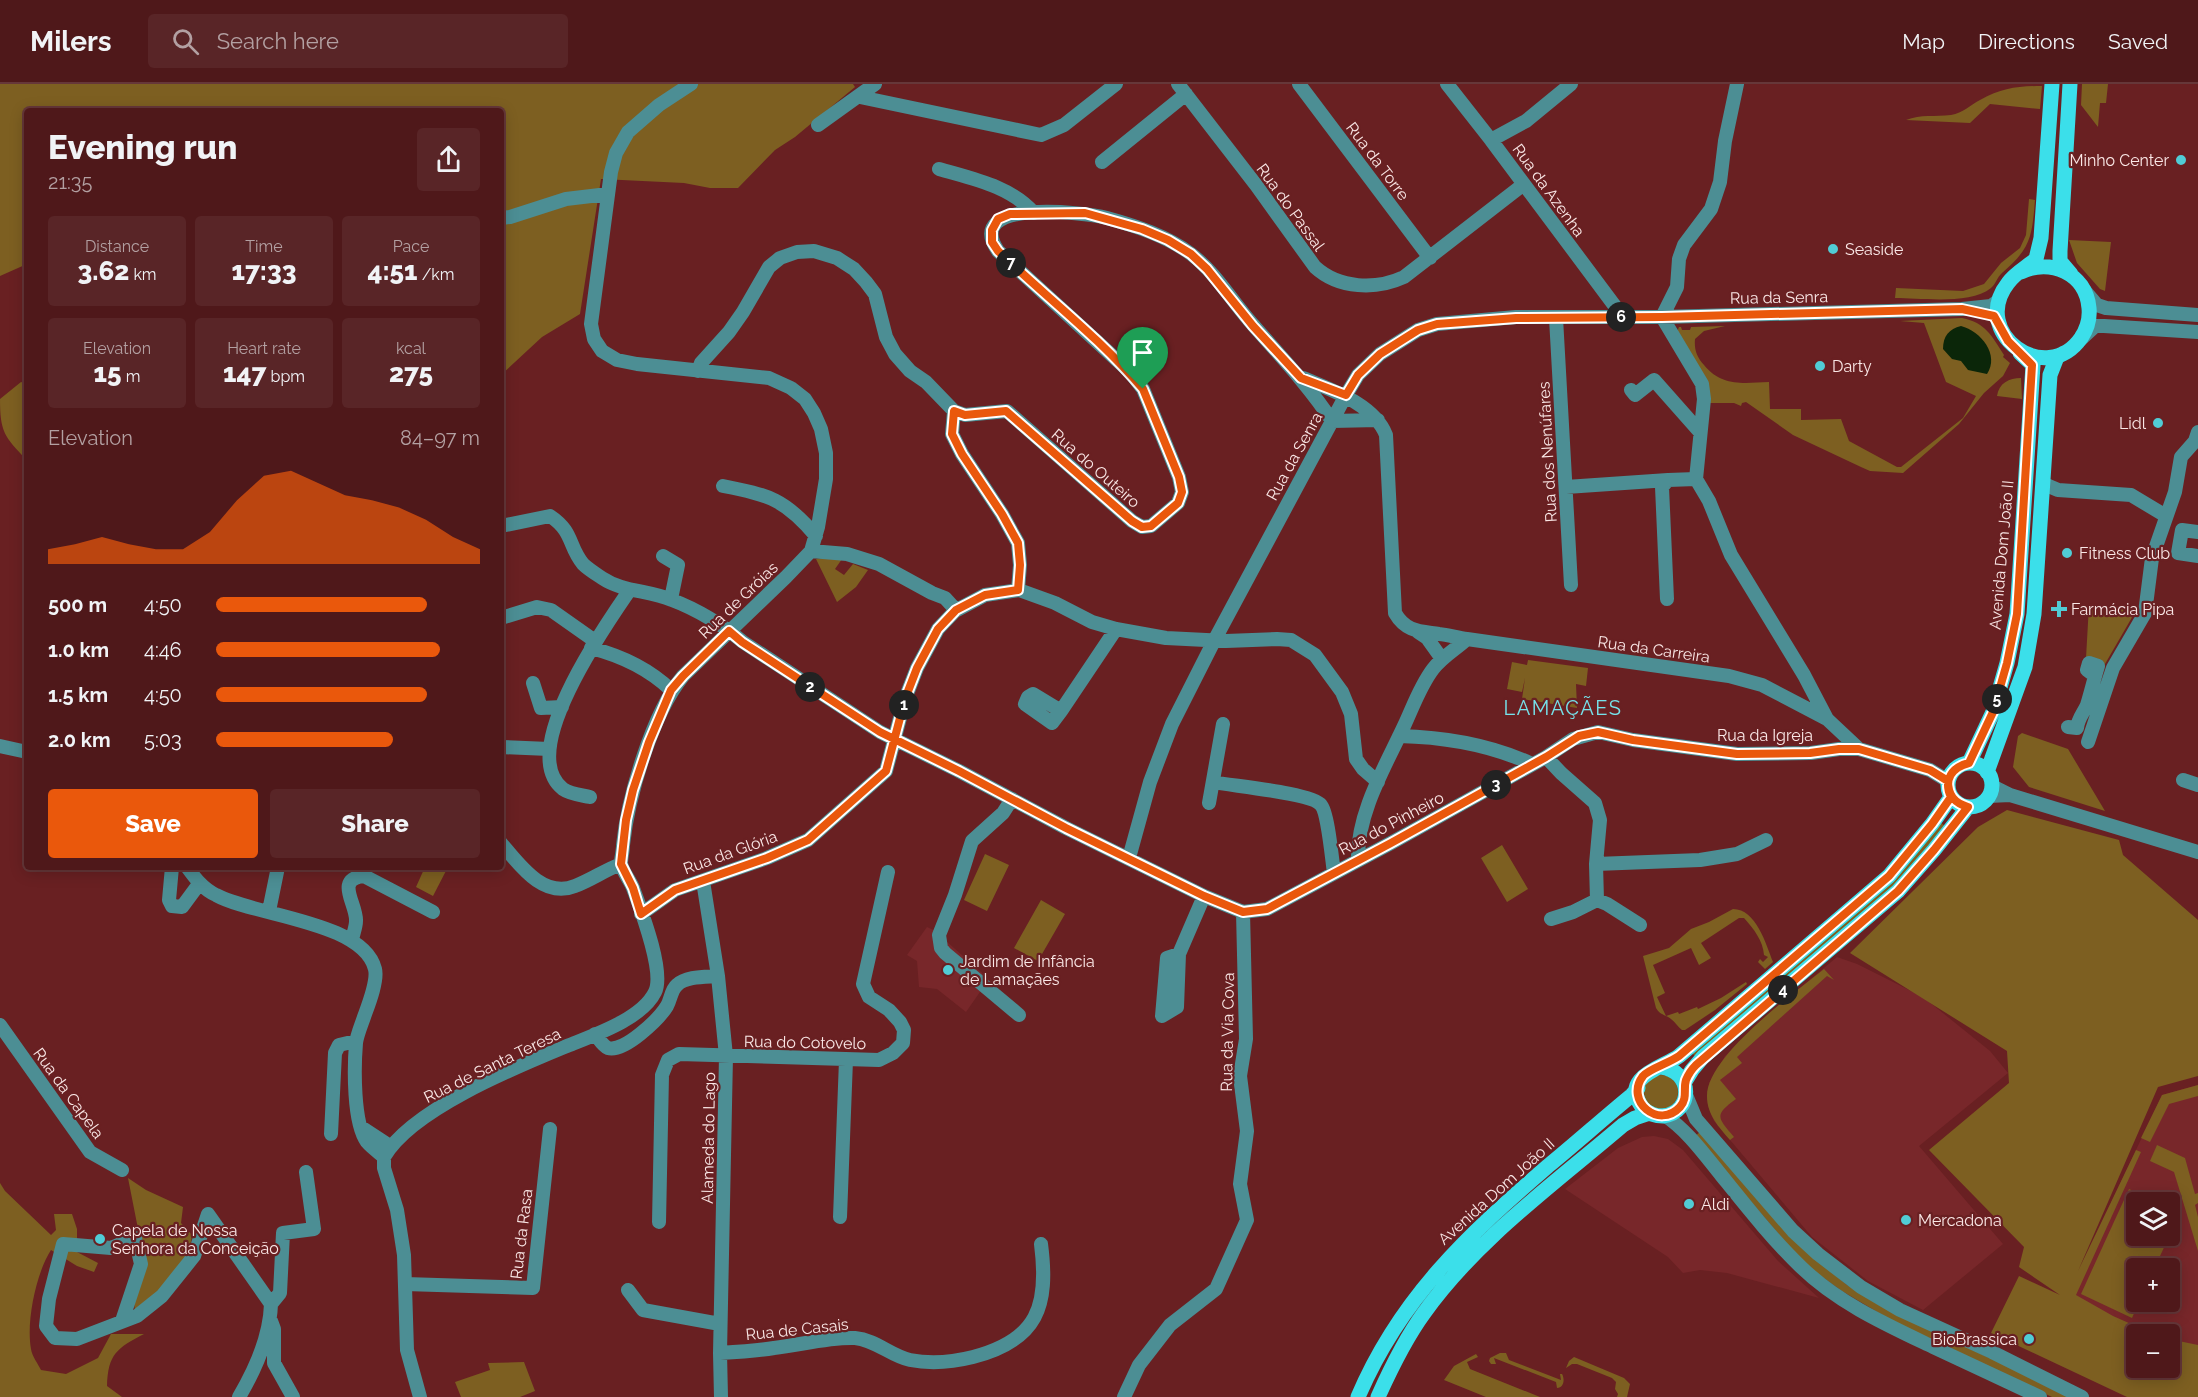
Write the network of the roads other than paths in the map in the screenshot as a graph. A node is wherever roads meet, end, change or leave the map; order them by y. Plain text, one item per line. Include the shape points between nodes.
1 (691, 84) edge
2 (875, 84) edge
3 (1116, 84) edge
4 (1299, 84) edge
5 (1447, 84) edge
6 (1571, 84) edge
7 (1737, 84) edge
8 (2052, 84) edge
9 (2070, 84) edge
10 (1182, 89) edge
11 (860, 97) junction
12 (818, 125) dead end
13 (1491, 140) junction
14 (1102, 162) dead end
15 (939, 169) dead end
16 (1524, 184) junction
17 (608, 194) junction
18 (1034, 213) junction
19 (504, 218) edge
20 (1430, 258) junction
21 (2021, 272) junction
22 (2073, 276) junction
23 (2084, 290) junction
24 (1999, 300) junction
25 (1962, 309) junction
26 (2198, 315) edge
27 (1623, 317) junction
28 (1662, 317) junction
29 (1556, 318) junction
30 (2198, 332) edge
31 (2004, 336) junction
32 (2079, 340) junction
33 (2016, 349) junction
34 (2066, 351) junction
35 (698, 371) junction
36 (1301, 378) junction
37 (1631, 390) dead end
38 (1346, 395) junction
39 (954, 411) junction
40 (1378, 420) junction
41 (1332, 421) junction
42 (1700, 432) junction
43 (2198, 432) edge
44 (2194, 447) edge
45 (1696, 479) junction
46 (1668, 480) junction
47 (723, 486) dead end
48 (1566, 487) junction
49 (2048, 490) junction
50 (2166, 516) junction
51 (504, 525) edge
52 (2198, 532) edge
53 (816, 536) junction
54 (810, 551) junction
55 (663, 556) dead end
56 (2198, 556) edge
57 (1571, 585) dead end
58 (1018, 590) junction
59 (629, 591) junction
60 (671, 599) junction
61 (1667, 599) dead end
62 (956, 610) junction
63 (504, 617) edge
64 (1116, 629) junction
65 (729, 631) junction
66 (1418, 632) junction
67 (1467, 639) junction
68 (1214, 641) junction
69 (593, 645) junction
70 (1442, 659) junction
71 (2095, 676) dead end
72 (533, 683) dead end
73 (671, 690) junction
74 (562, 707) junction
75 (1061, 711) dead end
76 (1827, 719) junction
77 (1222, 724) dead end
78 (2068, 727) dead end
79 (1598, 732) joint
80 (1399, 736) junction
81 (895, 739) junction
82 (2088, 742) dead end
83 (0, 746) edge
84 (504, 747) edge
85 (549, 749) junction
86 (1859, 749) junction
87 (24, 751) edge
88 (1546, 757) junction
89 (1969, 763) junction
90 (1532, 765) junction
91 (1950, 776) junction
92 (2183, 780) dead end
93 (1213, 782) junction
94 (1378, 782) junction
95 (1989, 785) junction
96 (2198, 785) edge
97 (590, 797) dead end
98 (1951, 797) junction
99 (1012, 799) junction
100 (1209, 803) dead end
101 (1968, 807) junction
102 (1766, 840) dead end
103 (504, 847) edge
104 (2198, 852) edge
105 (1129, 858) junction
106 (1358, 859) junction
107 (621, 864) junction
108 (1596, 864) junction
109 (172, 870) edge
110 (189, 870) edge
111 (277, 870) edge
112 (888, 872) dead end
113 (1334, 873) junction
114 (704, 881) junction
115 (199, 884) junction
116 (1204, 896) junction
117 (1597, 900) junction
118 (269, 911) junction
119 (433, 912) dead end
120 (1243, 912) junction
121 (641, 914) junction
122 (1551, 919) dead end
123 (1640, 925) dead end
124 (352, 940) junction
125 (1179, 954) dead end
126 (718, 976) junction
127 (1019, 1015) dead end
128 (0, 1025) edge
129 (595, 1034) junction
130 (356, 1041) junction
131 (726, 1056) junction
132 (846, 1060) junction
133 (1661, 1067) junction
134 (1638, 1088) junction
135 (1685, 1089) junction
136 (1657, 1114) junction
137 (550, 1129) dead end
138 (331, 1134) dead end
139 (387, 1151) junction
140 (122, 1170) dead end
141 (306, 1172) dead end
142 (840, 1217) dead end
143 (659, 1222) dead end
144 (1041, 1244) dead end
145 (405, 1284) junction
146 (628, 1290) dead end
147 (271, 1304) junction
148 (270, 1319) junction
149 (122, 1321) junction
150 (720, 1324) junction
151 (720, 1353) junction
152 (239, 1397) edge
153 (293, 1397) edge
154 (420, 1397) edge
155 (721, 1397) edge
156 (1124, 1397) edge
157 (1358, 1397) edge
158 (1378, 1397) edge
159 (2040, 1397) edge
160 (2082, 1397) edge

1 - 17 street via 628,132 616,153
2 - 11 street
3 - 11 street via 1064,125 1041,135
4 - 20 street, Rua da Torre
5 - 13 street, Rua da Azenha
6 - 13 street via 1526,121
7 - 28 street via 1720,182 1710,209 1684,245 1677,287
8 - 21 main road via 2039,248 2036,260
9 - 22 main road via 2060,261
10 - 14 street
10 - 20 street, Rua do Passal via 1323,274 1349,285 1394,282
11 - 12 street
13 - 16 street, Rua da Azenha
15 - 18 street via 999,188 1022,200
16 - 20 street, Rua do Passal
16 - 27 street, Rua da Azenha
17 - 19 street via 566,199
17 - 35 street, Rua de Gróias via 591,324 594,339 602,351 617,360
18 - 36 street, Rua do Outeiro via 1085,213 1142,229 1191,254
18 - 39 street, Rua do Outeiro via 998,219 992,230 992,242 1143,389 1179,477 1182,492 1178,503 1151,526 1142,527 1006,411 965,415
21 - 22 main road via 2047,266
21 - 24 main road via 2007,284
22 - 23 main road
23 - 26 street via 2097,305 2106,308
23 - 32 main road via 2089,315
24 - 25 street, Rua da Senra via 1991,306
24 - 31 main road via 1998,319
25 - 28 street, Rua da Senra
25 - 31 street, Rua da Senra via 1994,316
27 - 28 street, Rua da Senra
27 - 29 street, Rua da Senra
28 - 42 street via 1702,384
29 - 38 street, Rua da Senra via 1460,321 1425,327 1380,354 1358,375
29 - 48 street, Rua dos Nenúfares
30 - 32 street via 2096,326
31 - 33 main road
32 - 34 main road
33 - 34 main road via 2043,357
33 - 89 main road, Avenida Dom João II via 2032,365 2017,614 1993,712
34 - 49 main road via 2057,357 2050,375
35 - 39 street via 743,312 769,267 780,258 814,251 837,258 866,282 875,294 886,337 895,354
35 - 53 street, Rua de Gróias via 769,378 805,399 822,429 826,453
36 - 38 street, Rua do Outeiro
36 - 41 street, Rua do Outeiro
37 - 42 street via 1635,395 1654,380
38 - 40 street, Rua do Outeiro
38 - 41 street, Rua da Senra
39 - 58 street via 952,434 1018,543
40 - 41 street
40 - 66 street via 1386,435 1395,613 1409,629
41 - 68 street, Rua da Senra
42 - 45 street
43 - 44 street
44 - 50 street via 2181,457
45 - 46 street
45 - 76 street via 1731,555
46 - 48 street
46 - 61 street via 1662,487
47 - 53 street via 778,501
48 - 57 street, Rua dos Nenúfares
49 - 50 street via 2131,495
49 - 95 main road via 2025,667
50 - 82 street via 2152,558 2145,613 2113,668
51 - 59 street via 550,516 563,524 584,564 603,579
52 - 56 street via 2182,530 2178,553
53 - 54 street, Rua de Gróias
54 - 62 street via 847,554 879,564 945,598
54 - 65 street, Rua de Gróias
55 - 60 street via 678,565
58 - 62 street via 985,595
58 - 64 street
59 - 60 street
59 - 69 street
60 - 65 street
62 - 81 street, Rua da Glória via 938,629 917,668
63 - 69 street via 537,607 551,610
64 - 68 street
64 - 75 street
65 - 73 street, Rua de Gróias
65 - 81 street via 800,681
66 - 67 street, Rua da Carreira
66 - 70 street
67 - 70 street
67 - 76 street, Rua da Carreira via 1729,676 1762,685
68 - 94 street via 1292,640 1315,655 1342,692 1351,714 1356,759
68 - 105 street, Rua da Senra via 1161,750
69 - 73 street via 653,674
69 - 74 street
70 - 80 street via 1424,683
71 - 78 street via 2077,728
72 - 74 street via 541,708
73 - 107 street, Rua de Gróias via 633,790
74 - 85 street
76 - 86 street
77 - 93 street
79 - 86 street, Rua da Igreja via 1737,754
79 - 88 street, Rua do Pinheiro via 1579,736
80 - 90 street via 1478,745
80 - 94 street
81 - 99 street
81 - 114 street, Rua da Glória via 886,771 808,840
83 - 87 street
84 - 85 street
85 - 97 street via 549,766 563,789
86 - 91 street, Rua da Igreja
88 - 90 street, Rua do Pinheiro
88 - 108 street via 1595,803 1600,820
89 - 91 main road via 1961,764
89 - 95 main road via 1978,765
90 - 106 street, Rua do Pinheiro
91 - 98 main road
92 - 96 street
93 - 100 street
93 - 113 street via 1296,795 1322,805
94 - 106 street via 1364,818
95 - 101 main road, Avenida Dom João II via 1980,804
95 - 104 street via 2010,795
98 - 101 main road
98 - 133 main road, Avenida Dom João II via 1889,876 1679,1056
99 - 105 street
99 - 127 street via 972,842 939,942 945,953
101 - 135 main road, Avenida Dom João II via 1898,891 1704,1058 1692,1070
102 - 108 street via 1737,854 1688,861
103 - 107 street via 523,870 547,887 573,888
105 - 116 street
106 - 113 street, Rua do Pinheiro
107 - 121 street
108 - 117 street
109 - 115 street via 172,906 182,907
110 - 115 street
111 - 118 street
112 - 132 street, Rua do Cotovelo via 863,984 869,997 900,1022 903,1043 879,1060
113 - 120 street, Rua do Pinheiro via 1267,909
114 - 121 street, Rua da Glória via 675,890
114 - 126 street, Alameda do Lago
115 - 118 street via 216,895
116 - 120 street
116 - 125 street
117 - 122 street
117 - 123 street
118 - 124 street
119 - 124 street via 364,876 356,877 348,888 357,920
120 - 156 street, Rua da Via Cova via 1246,1040 1240,1076 1247,1131 1240,1184 1247,1220 1216,1289 1170,1325 1144,1358
121 - 129 street via 655,954 659,975 656,992 633,1014
124 - 130 street via 364,948 376,970
126 - 129 street via 683,981 675,986 667,1006 621,1048 604,1046
126 - 131 street, Alameda do Lago
128 - 140 street, Rua da Capela via 90,1152
129 - 139 street, Rua de Santa Teresa via 436,1108
130 - 138 street via 339,1045 334,1053
130 - 139 street via 355,1092 361,1127
131 - 132 street, Rua do Cotovelo
131 - 143 street, Rua do Cotovelo via 679,1054 668,1060 662,1076
131 - 150 street, Alameda do Lago
132 - 142 street
133 - 134 main road, Avenida Dom João II via 1648,1071
133 - 135 main road via 1677,1073
134 - 136 main road via 1638,1099 1644,1109
134 - 157 main road, Avenida Dom João II via 1486,1220 1437,1270 1403,1314
135 - 136 main road, Avenida Dom João II via 1680,1106
135 - 160 street via 1696,1119 1793,1231 1818,1254 1861,1287 1900,1310
136 - 158 main road, Avenida Dom João II via 1623,1125 1477,1252 1424,1313
136 - 159 street via 1677,1124 1775,1239 1825,1287 1894,1329
137 - 145 street, Rua da Rasa via 532,1288
139 - 145 street via 384,1168 397,1210
141 - 147 street via 314,1229 283,1233 280,1293
144 - 151 street, Rua de Casais via 1044,1276 1034,1321 1019,1338 984,1354 919,1362 899,1357 870,1341 846,1338
145 - 154 street via 407,1350
146 - 150 street via 643,1310
147 - 148 street
147 - 149 street via 208,1215 194,1256 162,1296 137,1316
148 - 152 street
148 - 153 street via 274,1329 274,1363
149 - 149 street via 77,1339 55,1338 46,1326 63,1244 111,1248 135,1238 141,1264
150 - 151 street, Alameda do Lago
151 - 155 street, Alameda do Lago

